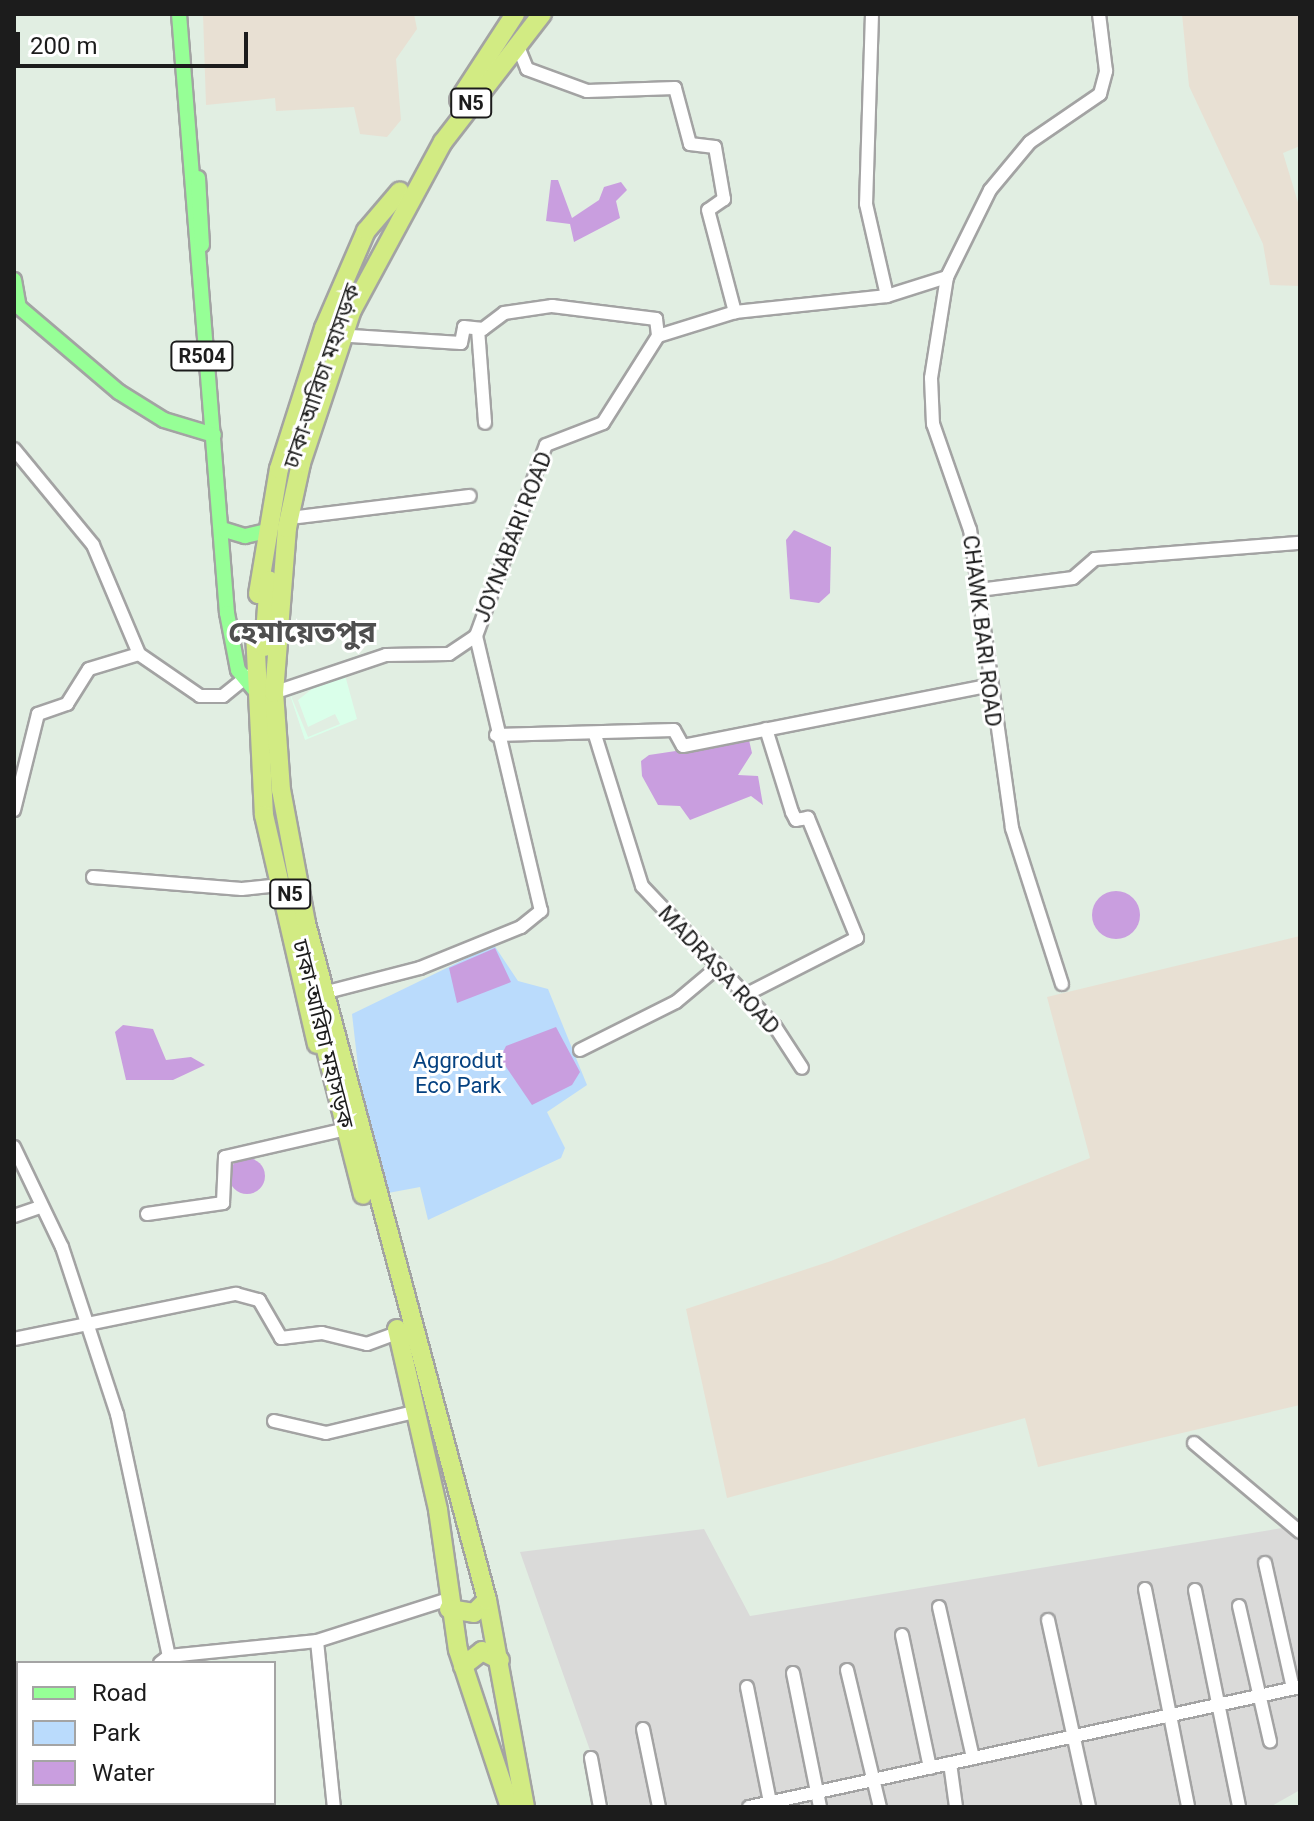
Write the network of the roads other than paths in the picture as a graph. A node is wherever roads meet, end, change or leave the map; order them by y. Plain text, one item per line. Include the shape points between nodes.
1 (179, 14) edge
2 (188, 14) edge
3 (542, 14) edge
4 (872, 14) edge
5 (1095, 15) edge
6 (511, 17) edge
7 (517, 44) junction
8 (404, 195) junction
9 (947, 277) junction
10 (14, 280) edge
11 (887, 296) junction
12 (735, 312) junction
13 (481, 329) junction
14 (351, 336) junction
15 (658, 336) junction
16 (485, 423) dead end
17 (212, 435) junction
18 (14, 449) edge
19 (470, 496) dead end
20 (298, 517) junction
21 (225, 530) junction
22 (267, 531) junction
23 (1300, 543) edge
24 (979, 590) junction
25 (476, 636) junction
26 (139, 654) junction
27 (250, 681) junction
28 (987, 686) junction
29 (282, 690) junction
30 (766, 729) junction
31 (496, 735) junction
32 (595, 735) junction
33 (14, 810) edge
34 (93, 877) dead end
35 (279, 885) junction
36 (714, 970) junction
37 (1062, 984) dead end
38 (331, 991) junction
39 (743, 996) junction
40 (580, 1050) dead end
41 (802, 1068) dead end
42 (339, 1072) junction
43 (346, 1129) junction
44 (14, 1147) edge
45 (40, 1207) junction
46 (147, 1214) dead end
47 (14, 1216) edge
48 (83, 1324) junction
49 (398, 1333) junction
50 (14, 1339) edge
51 (414, 1412) junction
52 (274, 1421) dead end
53 (1194, 1443) dead end
54 (1300, 1532) edge
55 (1265, 1563) dead end
56 (1145, 1589) dead end
57 (1195, 1590) dead end
58 (487, 1600) junction
59 (449, 1604) junction
60 (1239, 1606) dead end
61 (939, 1607) dead end
62 (1048, 1620) dead end
63 (902, 1635) dead end
64 (317, 1641) junction
65 (164, 1659) edge
66 (500, 1660) junction
67 (463, 1666) junction
68 (847, 1670) dead end
69 (793, 1673) dead end
70 (747, 1687) dead end
71 (1297, 1687) edge
72 (1259, 1696) junction
73 (1218, 1705) junction
74 (1170, 1715) junction
75 (643, 1729) dead end
76 (1075, 1736) junction
77 (1270, 1741) dead end
78 (591, 1758) dead end
79 (973, 1758) junction
80 (950, 1763) junction
81 (930, 1768) junction
82 (874, 1780) junction
83 (815, 1793) junction
84 (771, 1805) edge
85 (334, 1807) edge
86 (510, 1807) edge
87 (525, 1807) edge
88 (600, 1807) edge
89 (659, 1807) edge
90 (749, 1807) edge
91 (820, 1807) edge
92 (880, 1807) edge
93 (956, 1807) edge
94 (1089, 1807) edge
95 (1188, 1807) edge
96 (1239, 1807) edge

1 - 17 main road, R504
2 - 17 main road, R504
3 - 7 highway, N5
4 - 11 street via 866,204
5 - 9 street, CHAWK BARI ROAD via 1106,71 1100,94 1030,142 990,190
6 - 8 highway, ঢাকা-আরিচা মহাসড়ক / N5
7 - 8 highway, N5
7 - 12 street via 527,69 587,91 675,88 690,144 715,147 724,199 708,210
8 - 14 highway
8 - 22 highway via 366,231 324,328
8 - 42 highway, ঢাকা-আরিচা মহাসড়ক / N5 via 324,388 301,463 280,579 274,693 281,790
9 - 11 street
9 - 24 street, CHAWK BARI ROAD via 934,324 933,424 970,530
10 - 17 main road via 19,307 119,392 164,420
11 - 12 street
12 - 15 street
13 - 14 street via 464,327 461,343
13 - 15 street via 504,313 552,306 656,319
13 - 16 street
14 - 20 highway
15 - 25 street, JOYNABARI ROAD via 603,423 546,445
17 - 21 main road, R504
17 - 27 main road, R504 via 227,613
18 - 26 street via 93,545
19 - 20 street
20 - 29 highway
21 - 22 main road via 245,536
21 - 27 main road, R504
22 - 27 highway
23 - 24 street via 1095,559 1073,578
24 - 28 street, CHAWK BARI ROAD
25 - 29 street, JOYNABARI ROAD via 449,654 386,655
25 - 31 street
26 - 27 street via 200,696 223,696
26 - 33 street via 89,669 67,704 38,714
27 - 35 highway via 259,775
28 - 30 street
28 - 37 street, CHAWK BARI ROAD via 1012,828
29 - 38 highway via 291,797
30 - 32 street via 683,746 674,730
30 - 39 street via 792,812 796,820 808,818 857,938
31 - 32 street
31 - 38 street via 541,911 521,927 407,973
32 - 36 street, MADRASA ROAD via 642,886
34 - 35 street via 242,889
35 - 42 highway via 319,1052
36 - 39 street, MADRASA ROAD
36 - 40 street via 676,1002
38 - 42 highway
39 - 41 street, MADRASA ROAD via 774,1025
42 - 43 highway, ঢাকা-আরিচা মহাসড়ক / N5
42 - 58 highway, ঢাকা-আরিচা মহাসড়ক / N5
43 - 46 street via 225,1157 223,1203
43 - 49 highway, ঢাকা-আরিচা মহাসড়ক / N5
44 - 45 street
45 - 47 street
45 - 48 street via 70,1268
48 - 49 street via 252,1294 281,1338 322,1333 367,1344
48 - 50 street
48 - 65 street via 124,1436
49 - 51 highway, ঢাকা-আরিচা মহাসড়ক / N5
51 - 52 street via 326,1433
51 - 59 highway, ঢাকা-আরিচা মহাসড়ক / N5
53 - 54 street
55 - 71 street
56 - 74 street
57 - 73 street
58 - 59 highway via 474,1613
58 - 66 highway, ঢাকা-আরিচা মহাসড়ক / N5
59 - 64 street
59 - 67 highway, ঢাকা-আরিচা মহাসড়ক / N5
60 - 72 street
61 - 79 street
62 - 76 street
63 - 81 street
64 - 65 street
64 - 85 street
66 - 67 highway via 482,1651
66 - 87 highway, ঢাকা-আরিচা মহাসড়ক / N5
67 - 86 highway, ঢাকা-আরিচা মহাসড়ক / N5
68 - 82 street
69 - 83 street
70 - 84 street
71 - 72 street
72 - 73 street
72 - 77 street
73 - 74 street
73 - 96 street
74 - 76 street
74 - 95 street
75 - 89 street
76 - 79 street
76 - 94 street
78 - 88 street
79 - 80 street
80 - 81 street
80 - 93 street
81 - 82 street
82 - 83 street
82 - 92 street
83 - 84 street
83 - 91 street
84 - 90 street

